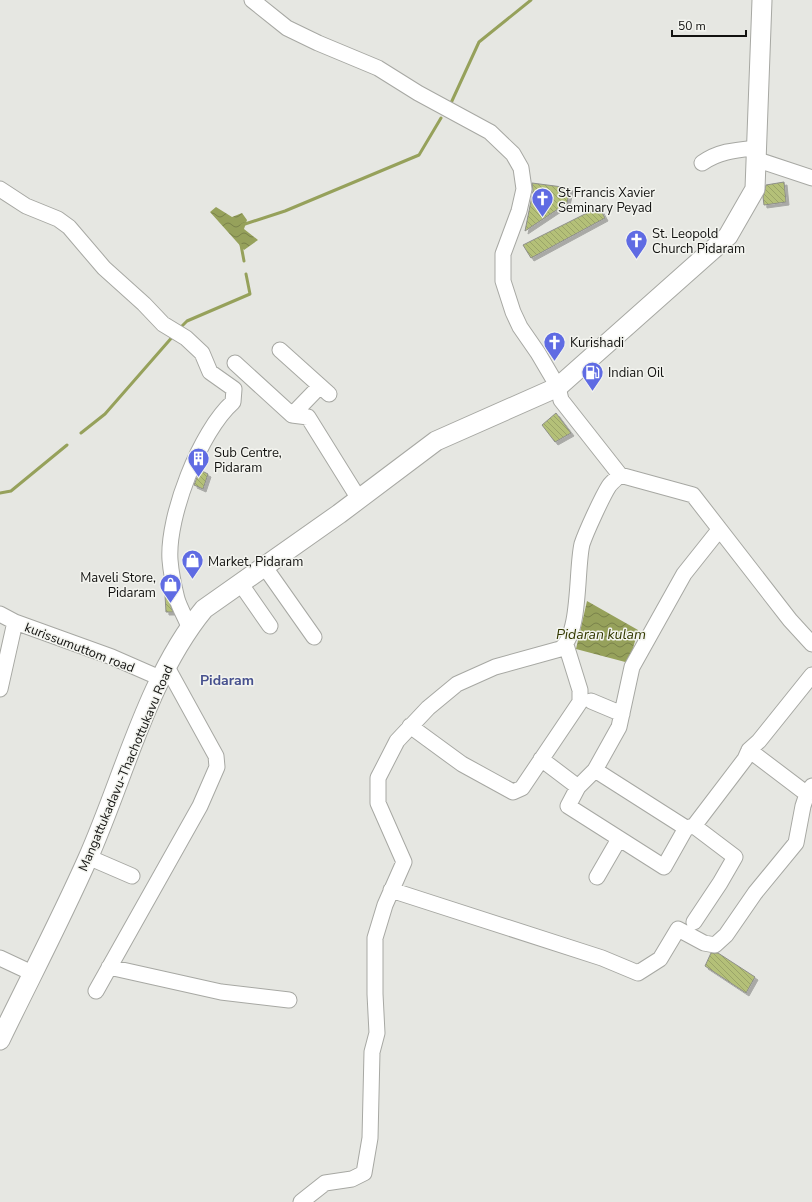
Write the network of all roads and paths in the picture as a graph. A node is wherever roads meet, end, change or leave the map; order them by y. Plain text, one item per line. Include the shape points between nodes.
1 (252, 0) edge
2 (762, 0) edge
3 (756, 154) junction
4 (702, 163) dead end
5 (812, 178) edge
6 (0, 190) edge
7 (280, 350) dead end
8 (235, 363) dead end
9 (558, 387) junction
10 (292, 414) junction
11 (620, 475) junction
12 (359, 499) junction
13 (719, 530) junction
14 (264, 566) junction
15 (240, 583) junction
16 (0, 614) edge
17 (15, 622) junction
18 (270, 626) dead end
19 (189, 627) junction
20 (314, 638) dead end
21 (812, 644) edge
22 (566, 645) junction
23 (164, 672) junction
24 (812, 675) edge
25 (0, 689) edge
26 (591, 701) dead end
27 (622, 714) junction
28 (410, 726) junction
29 (749, 750) junction
30 (541, 759) junction
31 (595, 770) junction
32 (578, 787) junction
33 (809, 790) edge
34 (690, 827) junction
35 (619, 839) junction
36 (88, 857) junction
37 (132, 876) dead end
38 (596, 877) dead end
39 (391, 890) junction
40 (694, 922) dead end
41 (0, 958) edge
42 (109, 967) junction
43 (32, 974) junction
44 (96, 991) dead end
45 (289, 1000) dead end
46 (0, 1040) edge
47 (301, 1202) edge

1 - 9 street via 287,28 378,68 490,132 513,154 520,168 524,189 519,211 503,254 503,281 518,322
2 - 3 main road, Mangattukadavu-Thachottukavu Road
3 - 4 street via 723,152
3 - 5 street
3 - 9 main road, Mangattukadavu-Thachottukavu Road via 754,189 728,236
6 - 19 street via 69,227 104,268 167,327 186,338 202,353 210,372 234,389 232,402 222,411 193,463 176,510 170,558 171,572 178,600
7 - 10 street via 324,390
8 - 10 street
9 - 11 street via 561,400
9 - 12 main road, Mangattukadavu-Thachottukavu Road via 436,441
10 - 12 street via 308,417
11 - 13 street via 693,496
11 - 22 street via 610,486 583,543 578,564 578,592 571,634
12 - 14 main road, Mangattukadavu-Thachottukavu Road
13 - 21 street
13 - 27 street via 684,574 632,667
14 - 15 main road, Mangattukadavu-Thachottukavu Road
14 - 20 street
15 - 18 street
15 - 19 main road, Mangattukadavu-Thachottukavu Road via 204,609
16 - 17 street, kurissumuttom road
17 - 23 street, kurissumuttom road via 112,657
17 - 25 street
19 - 23 main road, Mangattukadavu-Thachottukavu Road
22 - 28 street via 560,649 495,667 457,684
22 - 30 street via 580,690 580,702
23 - 36 main road, Mangattukadavu-Thachottukavu Road
23 - 42 street via 216,756 217,767 200,806
24 - 29 street
26 - 27 street
27 - 31 street via 619,727
28 - 30 street via 462,764 513,792 522,788
28 - 39 street via 396,740 378,778 378,803 404,862
29 - 33 street
29 - 34 street via 745,759
30 - 32 street
31 - 32 street
31 - 34 street
32 - 35 street via 568,806
33 - 39 street via 796,843 755,893 726,935 715,945 704,943 678,929 660,960 638,973 602,958
34 - 35 street via 664,867
34 - 40 street via 735,858
35 - 38 street
36 - 37 street
36 - 43 main road, Mangattukadavu-Thachottukavu Road
39 - 47 street via 375,938 377,1033 372,1052 370,1138 364,1173 352,1179 325,1183
41 - 43 street
42 - 44 street
42 - 45 street via 221,992
43 - 46 main road, Mangattukadavu-Thachottukavu Road

